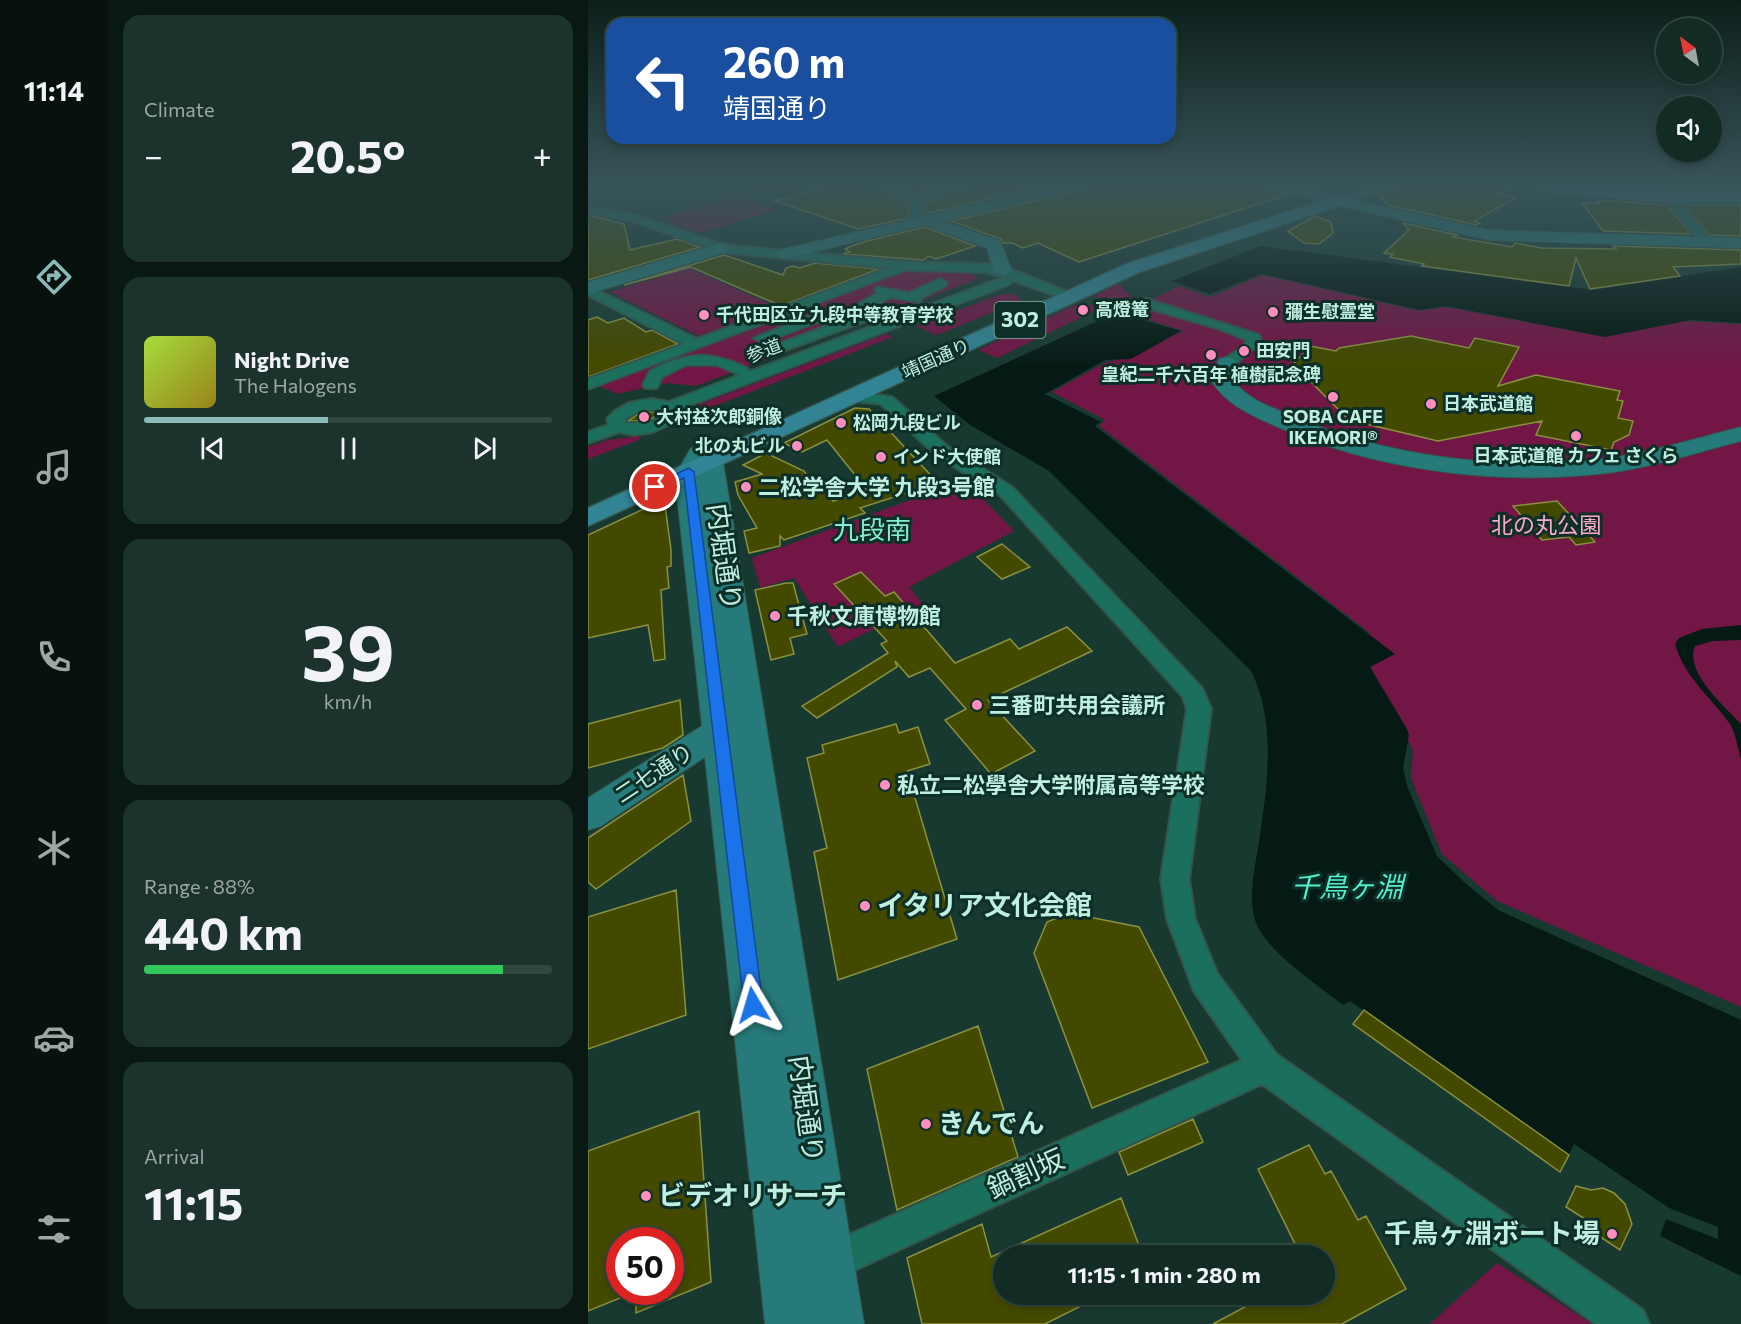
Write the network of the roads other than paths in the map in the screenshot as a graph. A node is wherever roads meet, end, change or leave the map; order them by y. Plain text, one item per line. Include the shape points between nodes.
1 (712, 245) edge
2 (824, 245) edge
3 (993, 245) edge
4 (1199, 245) edge
5 (721, 248) junction
6 (784, 254) junction
7 (1004, 276) junction
8 (956, 281) dead end
9 (907, 284) junction
10 (588, 289) edge
11 (1065, 294) junction
12 (1146, 303) dead end
13 (863, 312) junction
14 (801, 331) dead end
15 (696, 344) junction
16 (1251, 346) dead end
17 (1231, 359) dead end
18 (684, 360) junction
19 (742, 371) dead end
20 (588, 384) edge
21 (651, 385) dead end
22 (852, 397) junction
23 (670, 407) junction
24 (618, 427) junction
25 (1741, 434) edge
26 (588, 438) edge
27 (698, 471) junction
28 (588, 504) edge
29 (588, 518) edge
30 (720, 730) junction
31 (588, 816) edge
32 (1265, 1066) junction
33 (828, 1263) junction
34 (786, 1281) junction
35 (792, 1324) edge
36 (837, 1324) edge
37 (1629, 1324) edge

1 - 5 street
2 - 6 main road
3 - 7 main road
4 - 11 main road, 靖国通り / 302
5 - 6 street
5 - 10 main road
6 - 9 street
7 - 9 street
7 - 11 street
7 - 23 street, 参道
8 - 9 street
9 - 13 street
9 - 15 street
10 - 15 street
11 - 22 main road, 靖国通り / 302
11 - 27 main road, 靖国通り / 302
12 - 16 street via 1254,338
13 - 14 street
13 - 18 street
15 - 20 street
17 - 25 main road via 1220,377 1228,389 1273,416 1368,448 1443,462 1503,469 1583,468 1644,459
18 - 19 street via 720,361
18 - 21 street via 655,374
22 - 27 main road, 靖国通り / 302
22 - 32 street via 886,399 942,451 1006,491 1194,694 1199,709 1175,879 1181,919 1205,981
23 - 24 street via 670,418 653,427
23 - 24 street, 参道 via 634,407 615,419
24 - 26 street
27 - 28 main road, 靖国通り / 302
27 - 29 main road, 靖国通り / 302
27 - 30 main road, 内堀通り
27 - 33 main road, 内堀通り
30 - 31 main road, 二七通り
30 - 34 main road, 内堀通り
32 - 33 street, 鍋割坂
32 - 37 street
33 - 34 street, 鍋割坂
33 - 36 main road, 内堀通り
34 - 35 main road, 内堀通り

